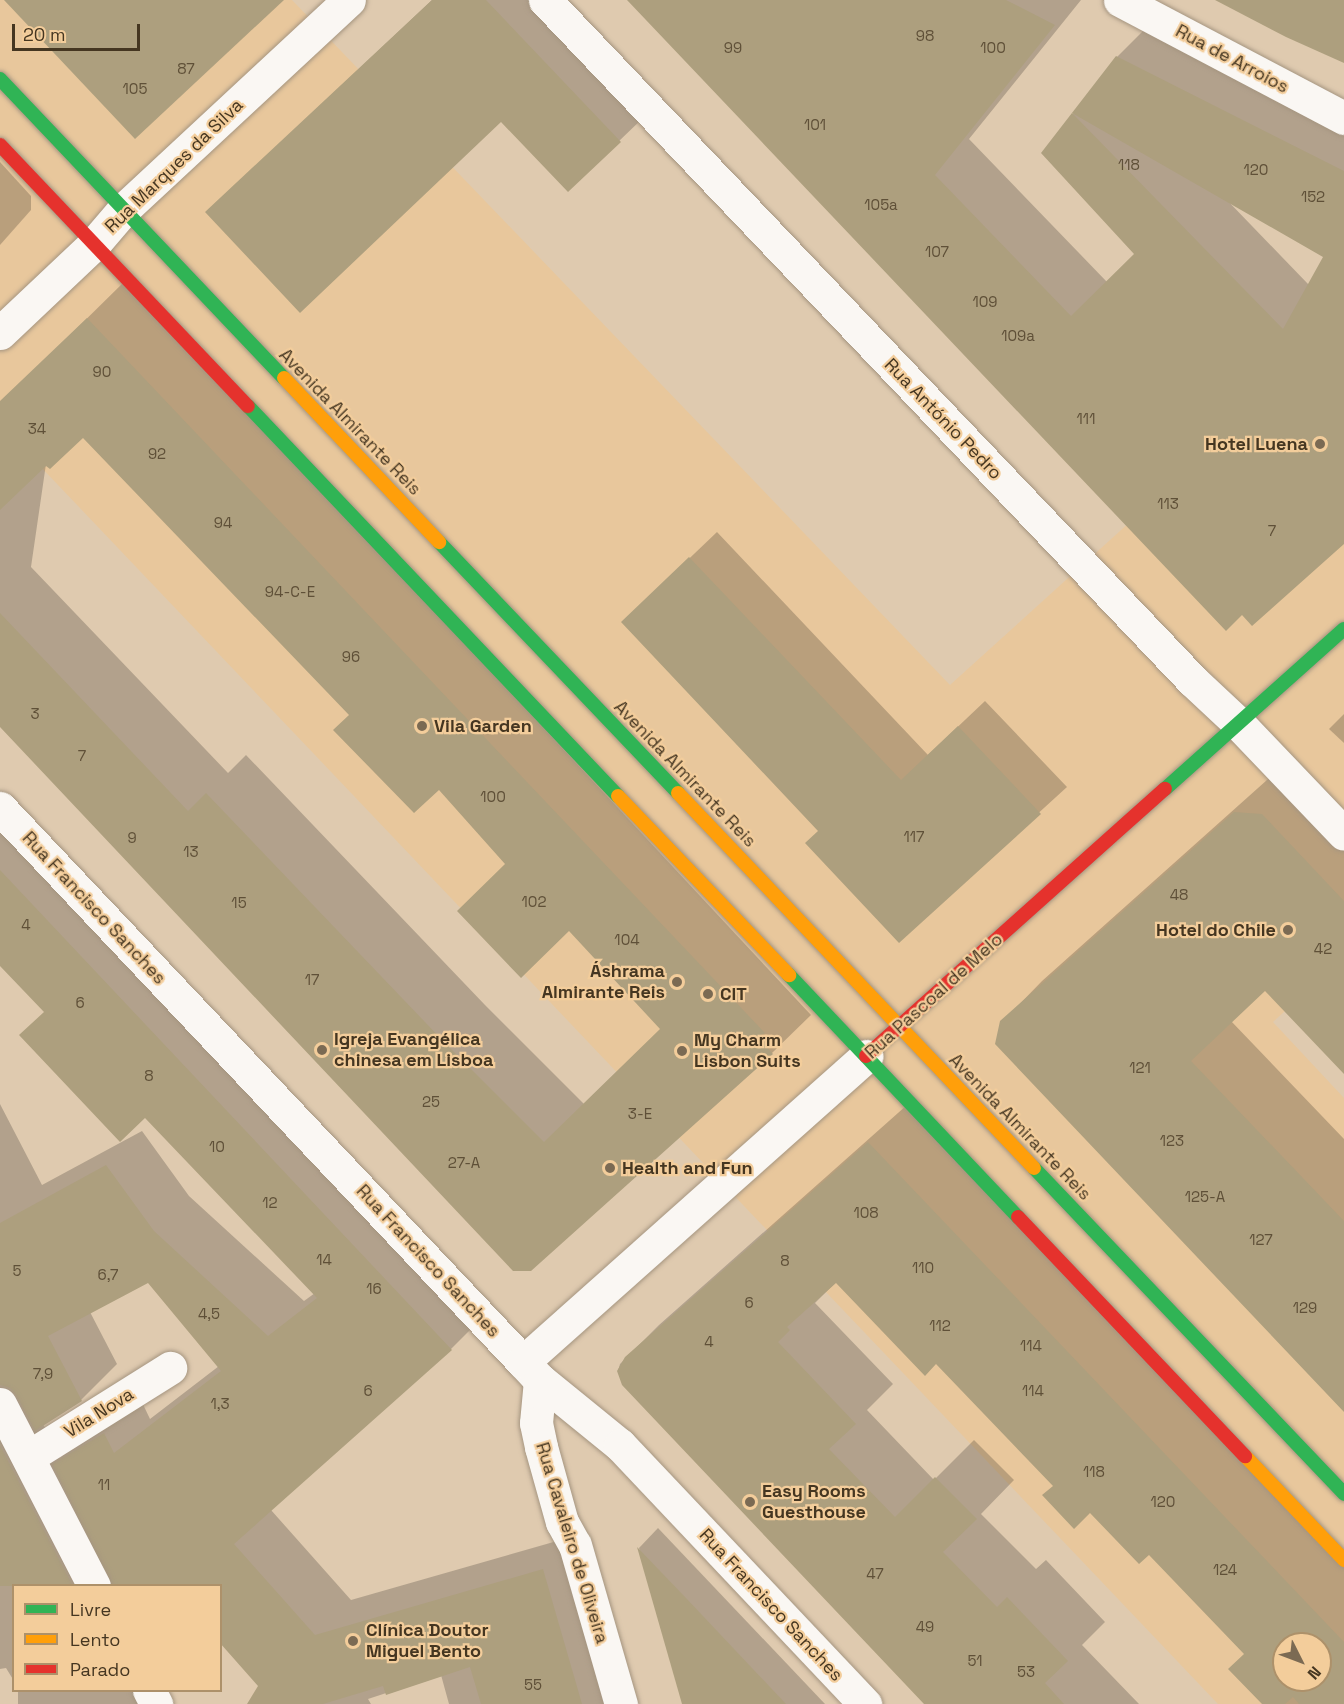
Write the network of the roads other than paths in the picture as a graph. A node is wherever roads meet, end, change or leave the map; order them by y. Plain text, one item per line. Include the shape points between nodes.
1 (349, 0) edge
2 (545, 0) edge
3 (1120, 0) edge
4 (0, 79) edge
5 (1344, 118) edge
6 (0, 145) edge
7 (124, 209) junction
8 (94, 244) junction
9 (0, 333) edge
10 (1344, 629) edge
11 (1238, 723) junction
12 (0, 808) edge
13 (1344, 834) edge
14 (899, 1026) junction
15 (866, 1056) junction
16 (524, 1363) junction
17 (170, 1368) dead end
18 (0, 1404) edge
19 (28, 1457) junction
20 (1344, 1494) edge
21 (1344, 1560) edge
22 (93, 1584) edge
23 (621, 1704) edge
24 (865, 1704) edge

1 - 7 street, Rua Marques da Silva
2 - 11 street, Rua António Pedro via 1192,680
3 - 5 street, Rua de Arroios
4 - 7 main road, Avenida Almirante Reis
6 - 8 main road
7 - 8 street, Rua Marques da Silva
7 - 14 main road, Avenida Almirante Reis
8 - 9 street, Rua Marques da Silva
8 - 15 main road
10 - 11 main road, Rua Pascoal de Melo
11 - 13 street, Rua António Pedro
11 - 14 main road, Rua Pascoal de Melo
12 - 16 street, Rua Francisco Sanches
14 - 15 main road, Rua Pascoal de Melo
14 - 20 main road, Avenida Almirante Reis
15 - 16 street, Rua Pascoal de Melo
15 - 21 main road
16 - 23 street, Rua Cavaleiro de Oliveira via 562,1522 575,1545
16 - 24 street, Rua Francisco Sanches via 620,1445
17 - 19 street, Vila Nova
18 - 19 street
19 - 22 street

